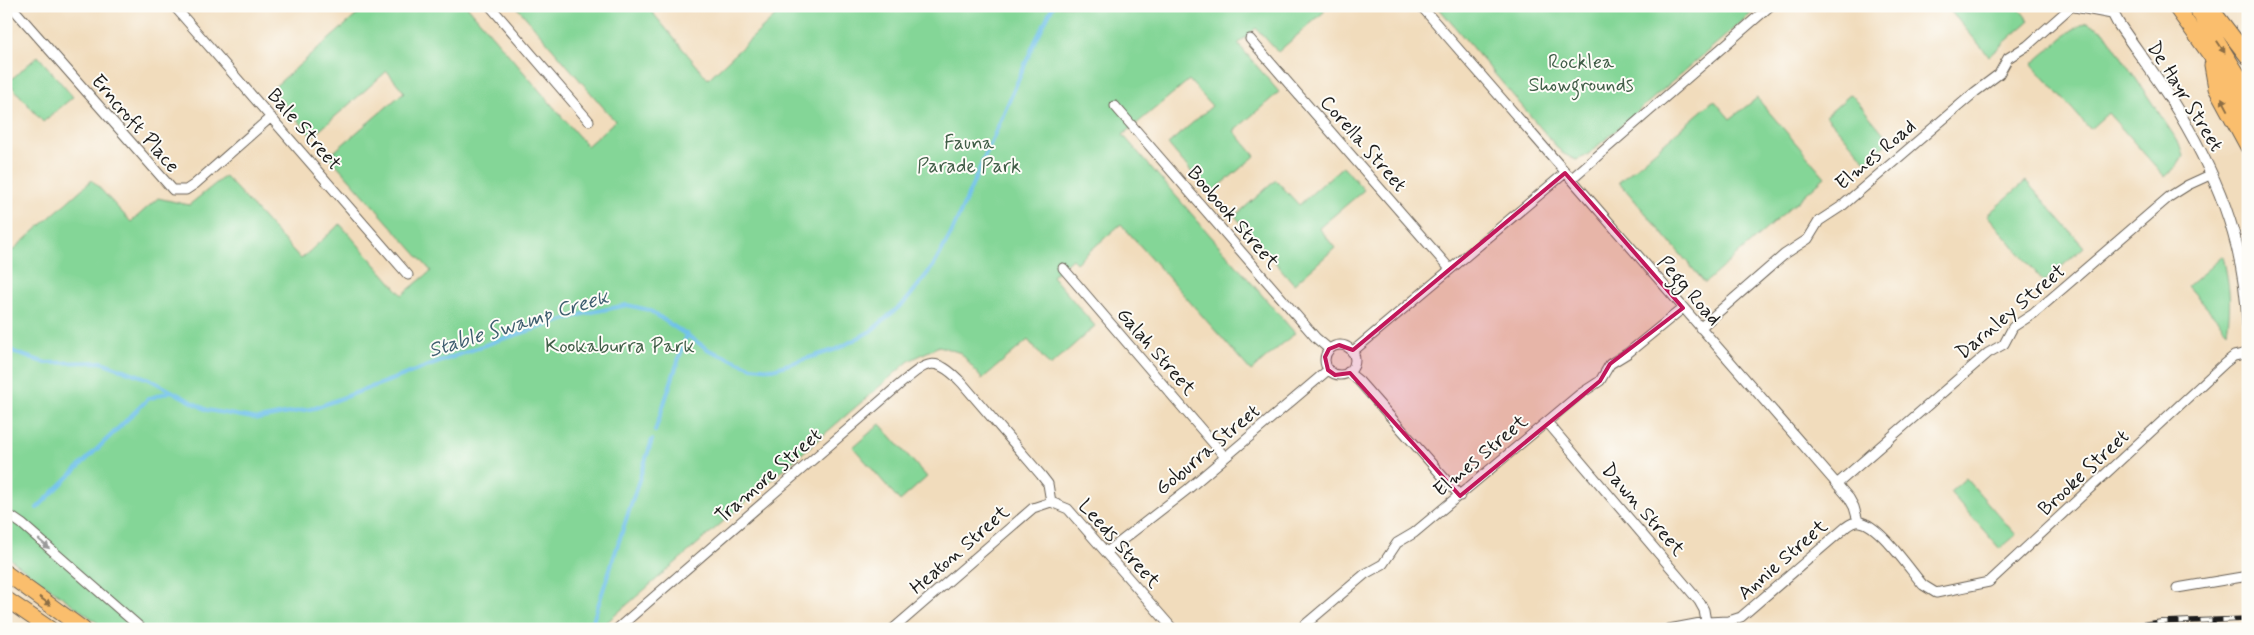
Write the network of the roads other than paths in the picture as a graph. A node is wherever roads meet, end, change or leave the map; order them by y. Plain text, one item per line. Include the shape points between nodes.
1 (10, 6) edge
2 (174, 6) edge
3 (490, 6) edge
4 (1421, 6) edge
5 (1770, 6) edge
6 (2074, 6) edge
7 (2175, 6) edge
8 (2195, 6) edge
9 (2209, 6) edge
10 (2111, 10) edge
11 (1250, 39) dead end
12 (2211, 56) junction
13 (2248, 57) edge
14 (2248, 90) edge
15 (1114, 106) dead end
16 (271, 117) junction
17 (2248, 119) edge
18 (589, 121) dead end
19 (2248, 147) edge
20 (2212, 174) junction
21 (1568, 176) junction
22 (1063, 268) dead end
23 (1450, 270) junction
24 (408, 275) dead end
25 (1683, 308) junction
26 (2248, 325) edge
27 (1700, 328) junction
28 (1330, 349) junction
29 (1352, 352) junction
30 (2248, 353) edge
31 (948, 369) joint
32 (1328, 370) junction
33 (1348, 372) junction
34 (1547, 422) junction
35 (1225, 457) junction
36 (1837, 484) junction
37 (1460, 496) junction
38 (1051, 502) junction
39 (7, 514) edge
40 (1858, 521) junction
41 (1107, 552) junction
42 (6, 573) edge
43 (2248, 576) edge
44 (2177, 588) dead end
45 (6, 599) edge
46 (1706, 622) junction
47 (50, 629) edge
48 (83, 629) edge
49 (142, 629) edge
50 (617, 629) edge
51 (893, 629) edge
52 (1173, 629) edge
53 (1300, 629) edge
54 (1669, 629) edge

1 - 16 street, Erncroft Place via 173,190 186,190 195,184
2 - 16 street, Bale Street
3 - 18 street
4 - 21 street, Pegg Road
5 - 21 street
6 - 10 street
6 - 27 street, Elmes Road via 2008,58 1997,75 1842,206 1819,221 1808,239
7 - 12 highway
8 -> 14 highway
9 - 13 highway
10 - 20 street, De Hayr Street via 2169,97
11 - 23 street, Corella Street
12 - 17 highway
19 -> 12 highway via 2216,88
15 - 28 street, Boobook Street via 1316,338
16 - 24 street, Bale Street
20 - 26 street, De Hayr Street via 2238,245
20 - 36 street, Darnley Street via 2169,197 2033,314 2015,325 2004,344 1980,360
21 - 23 street
21 - 25 street, Pegg Road
22 - 35 street, Galah Street
23 - 29 street
25 - 27 street, Pegg Road
25 - 34 street, Elmes Street via 1610,364 1600,381
27 - 36 street, Pegg Road
28 - 29 street via 1344,346
28 - 32 street via 1325,357
29 - 33 street via 1355,360
30 - 40 street, Brooke Street via 2234,356 2225,363 1989,582 1940,593 1931,591 1876,530
31 - 38 street, Leeds Street via 1048,484
31 - 50 street, Tramore Street via 936,364 916,371
32 - 33 street via 1340,375
32 - 35 street, Goburra Street
33 - 37 street
34 - 37 street, Elmes Street
34 - 46 street, Dawn Street via 1699,600
35 - 41 street, Goburra Street
36 - 40 street, Pegg Road via 1853,503
37 - 53 street, Elmes Street via 1414,534 1397,543 1383,564 1365,574
38 - 41 street, Leeds Street via 1068,509
38 - 51 street, Heaton Street via 1033,508
39 -> 49 street
40 - 46 street, Annie Street via 1846,527 1741,618
41 - 52 street, Leeds Street
42 -> 48 highway
43 - 44 street
45 - 47 highway
46 - 54 street, Annie Street

